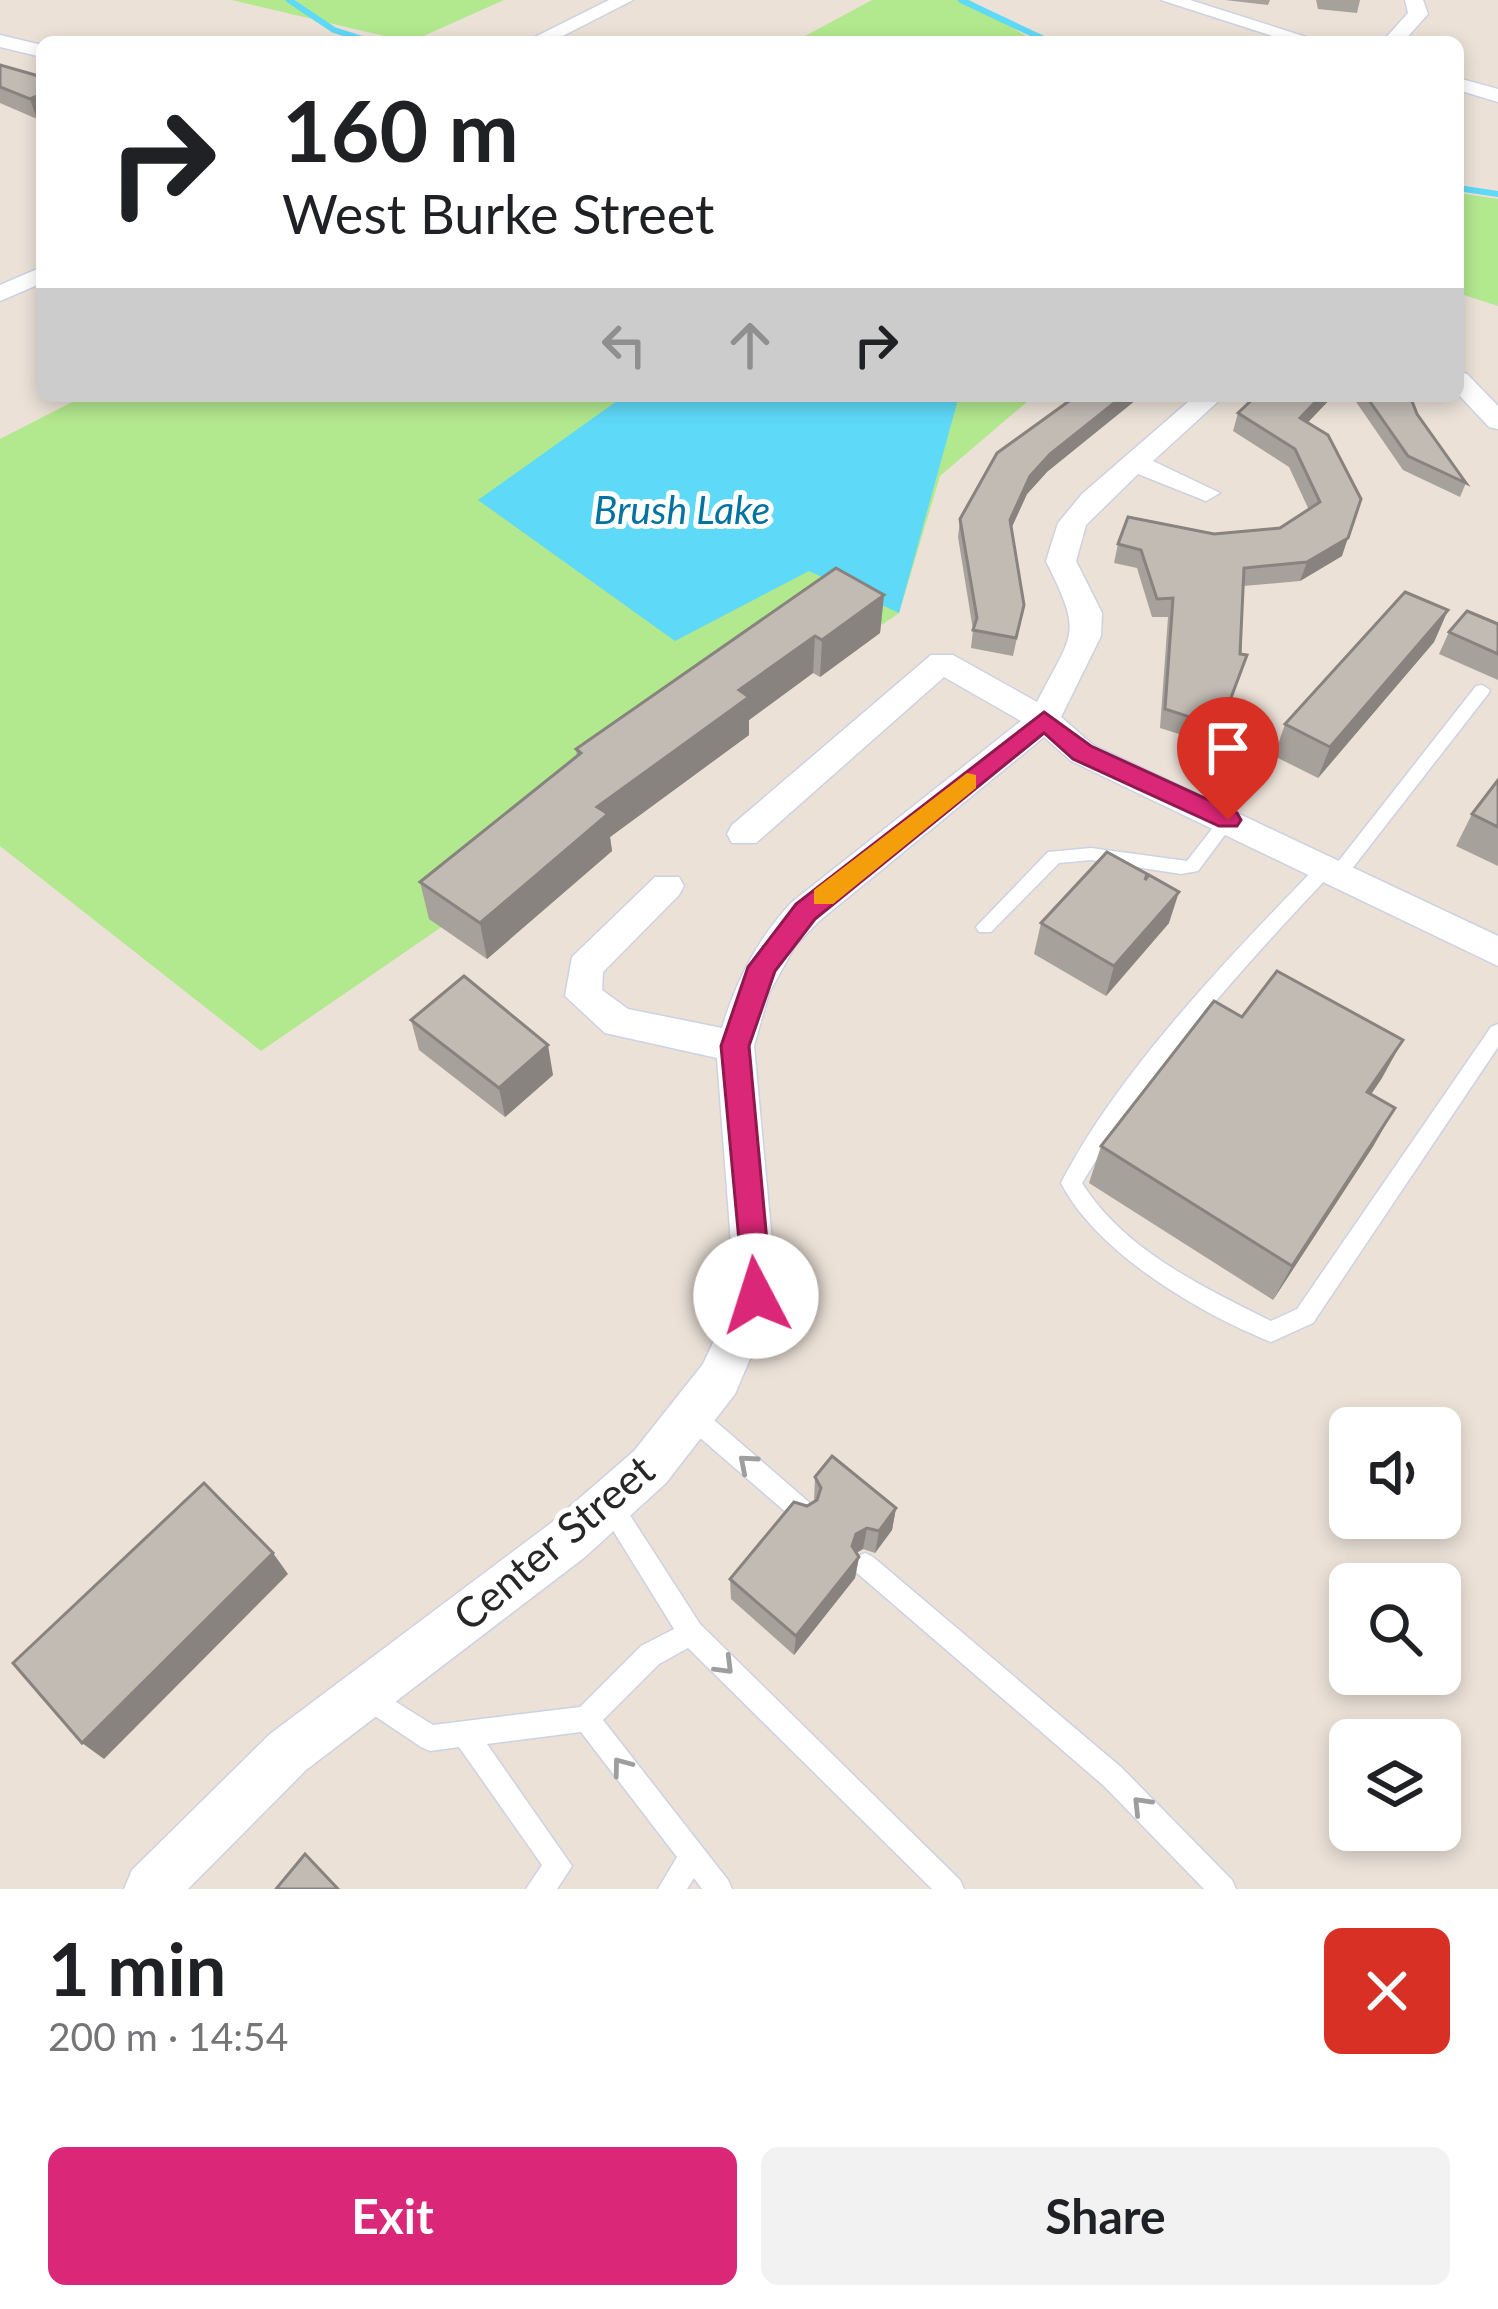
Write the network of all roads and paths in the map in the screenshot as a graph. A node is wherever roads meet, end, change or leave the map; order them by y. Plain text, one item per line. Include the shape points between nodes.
1 (625, 0) edge
2 (1170, 0) edge
3 (1414, 0) edge
4 (549, 36) edge
5 (1292, 36) edge
6 (1399, 36) edge
7 (0, 40) edge
8 (36, 49) edge
9 (1464, 86) edge
10 (1498, 96) edge
11 (36, 277) edge
12 (0, 294) edge
13 (1464, 386) edge
14 (1205, 402) edge
15 (1498, 422) edge
16 (1138, 464) junction
17 (1206, 493) dead end
18 (1482, 690) dead end
19 (1044, 720) junction
20 (1228, 820) junction
21 (744, 834) dead end
22 (1332, 871) junction
23 (667, 886) dead end
24 (986, 927) dead end
25 (1498, 952) edge
26 (1498, 1032) edge
27 (735, 1046) junction
28 (691, 1415) junction
29 (609, 1503) junction
30 (802, 1512) edge
31 (865, 1565) dead end
32 (691, 1633) junction
33 (365, 1694) junction
34 (586, 1719) junction
35 (466, 1735) junction
36 (691, 1859) junction
37 (151, 1889) edge
38 (539, 1889) edge
39 (671, 1889) edge
40 (719, 1889) edge
41 (951, 1889) edge
42 (1222, 1889) edge

1 - 4 street
2 - 5 street
3 - 6 street via 1418,14
7 - 8 street
9 - 10 street
11 - 12 street
13 - 15 street
14 - 16 street
16 - 17 street
16 - 19 street via 1092,500 1062,544 1060,561 1088,613 1086,636
18 - 22 lane
19 - 20 street via 1082,752
19 - 21 street via 942,662
19 - 27 street, Center Street via 782,936 751,992
20 - 22 street
20 - 24 lane via 1192,866 1054,857
22 - 25 street
22 - 26 lane via 1189,1024 1091,1148 1071,1184 1102,1226 1270,1332 1305,1316
23 - 27 street via 585,967 583,996 618,1022
27 - 28 street, Center Street via 756,1296 719,1379
28 - 29 street, Center Street
30 -> 28 lane
29 - 32 lane
29 - 33 street, Center Street
42 -> 31 lane via 1113,1777
32 - 34 lane via 650,1655
32 -> 41 lane
33 - 35 lane via 430,1738
33 - 37 street, Center Street via 288,1752
34 - 35 lane
36 -> 34 lane
35 - 38 lane via 559,1866
36 - 39 lane
36 - 40 lane

